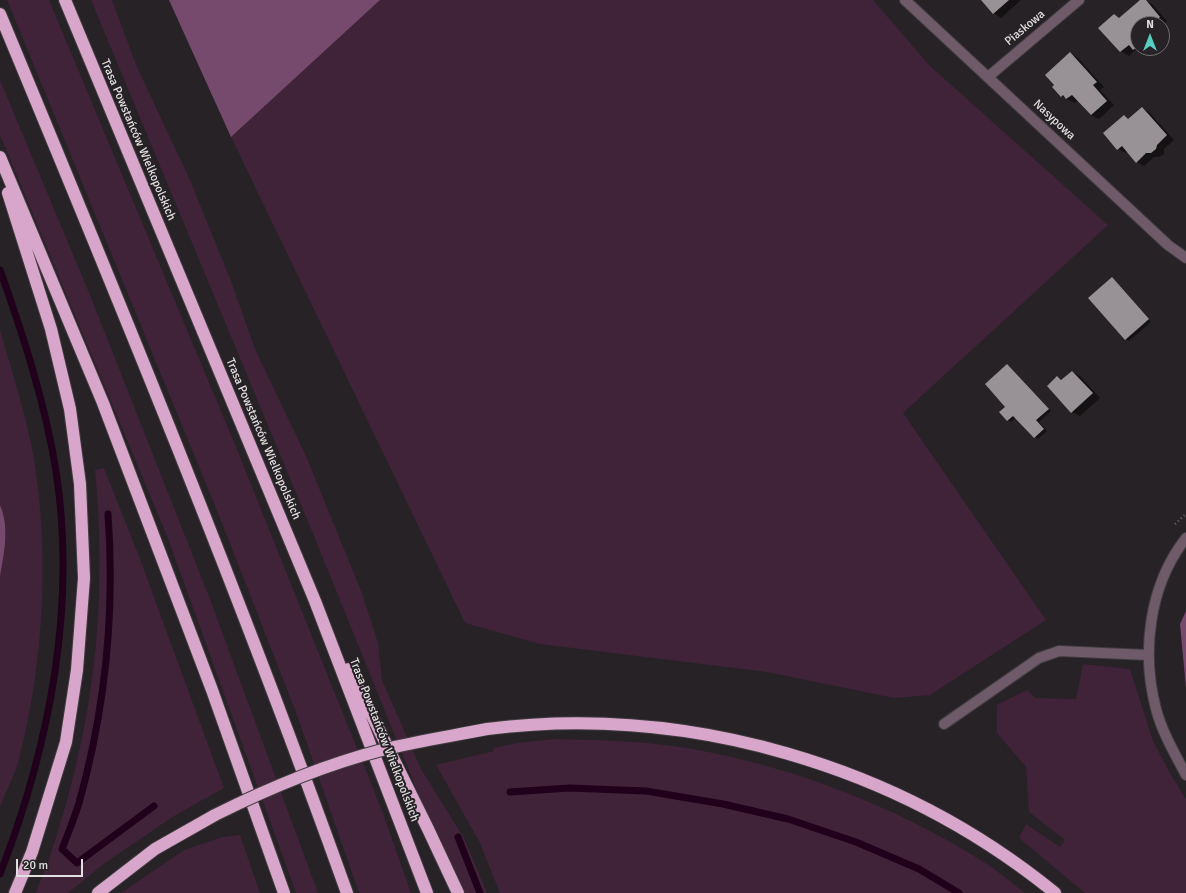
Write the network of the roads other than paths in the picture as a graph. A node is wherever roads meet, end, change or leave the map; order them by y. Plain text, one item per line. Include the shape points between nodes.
1 (65, 0) edge
2 (905, 0) edge
3 (1079, 0) edge
4 (0, 14) edge
5 (988, 77) junction
6 (0, 157) edge
7 (0, 169) edge
8 (1186, 258) edge
9 (1186, 538) edge
10 (316, 601) junction
11 (1148, 655) junction
12 (944, 724) dead end
13 (1186, 775) edge
14 (15, 893) edge
15 (98, 893) edge
16 (284, 893) edge
17 (348, 893) edge
18 (427, 893) edge
19 (458, 893) edge
20 (1055, 893) edge

1 - 10 highway, Trasa Powstańców Wielkopolskich
2 - 5 street, Nasypowa
3 - 5 street, Piaskowa
4 - 17 highway via 112,284 263,666
5 - 8 street, Nasypowa via 1168,245
6 - 16 highway via 103,403 212,690
7 - 14 highway via 51,329 70,409 80,484 84,578 77,670 66,742 32,852
9 - 11 street via 1179,547 1155,601
10 - 18 highway, Trasa Powstańców Wielkopolskich
10 - 19 highway
11 - 12 street via 1060,651 1039,658
11 - 13 street via 1156,709 1169,743
15 - 20 highway, bridge via 155,850 215,815 263,791 341,762 383,749 487,729 530,723 595,723 676,729 751,743 826,765 903,797 974,835

